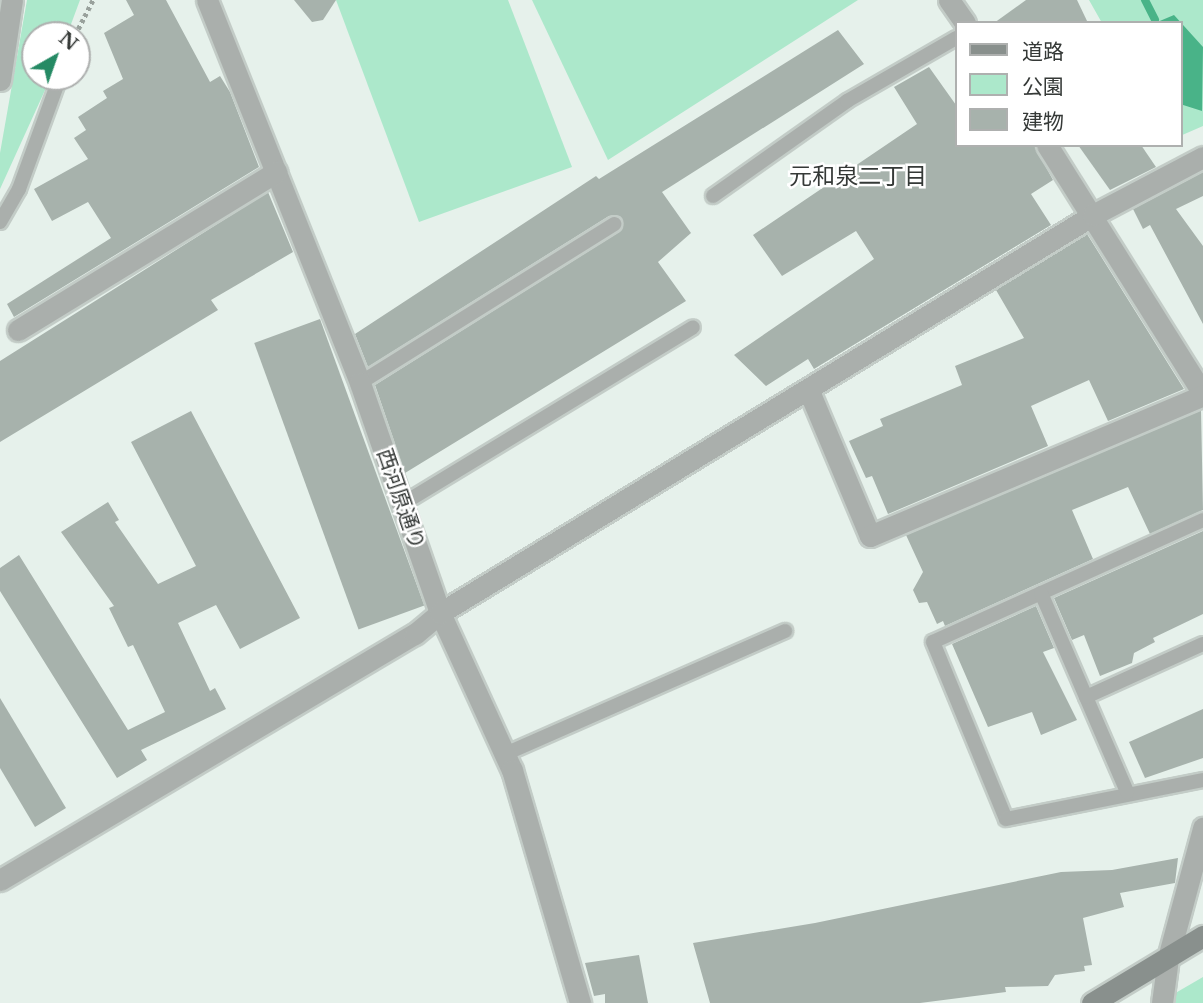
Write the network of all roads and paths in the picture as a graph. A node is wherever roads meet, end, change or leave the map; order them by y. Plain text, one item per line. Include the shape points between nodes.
1 (12, 0) edge
2 (93, 0) edge
3 (207, 0) edge
4 (949, 0) edge
5 (82, 21) edge
6 (964, 21) edge
7 (954, 39) edge
8 (0, 80) edge
9 (55, 91) edge
10 (1047, 147) edge
11 (1203, 157) edge
12 (276, 172) junction
13 (713, 196) dead end
14 (1093, 215) junction
15 (0, 222) edge
16 (614, 224) dead end
17 (693, 327) dead end
18 (18, 330) dead end
19 (360, 383) junction
20 (808, 391) junction
21 (1203, 395) edge
22 (404, 503) junction
23 (1203, 520) edge
24 (1041, 593) junction
25 (440, 613) junction
26 (785, 631) dead end
27 (1203, 644) edge
28 (1086, 697) junction
29 (505, 754) junction
30 (1203, 780) edge
31 (1127, 792) junction
32 (1203, 828) edge
33 (0, 880) edge
34 (1203, 936) edge
35 (1168, 958) junction
36 (580, 1003) edge
37 (1092, 1003) edge
38 (1162, 1003) edge

1 - 8 street
2 - 5 path
3 - 12 street, 西河原通り
4 - 6 street
7 - 13 lane via 847,101
9 - 15 lane via 19,189
10 - 14 street
11 - 14 street
12 - 18 street
12 - 19 street, 西河原通り
14 - 20 street
14 - 21 street
16 - 19 lane
17 - 22 lane
19 - 22 street, 西河原通り
20 - 21 street via 870,536
20 - 25 street
22 - 25 street, 西河原通り
23 - 24 lane
24 - 28 lane
24 - 31 lane via 933,642 1006,819
25 - 29 street, 西河原通り
25 - 33 street via 415,634
26 - 29 lane
27 - 28 lane
28 - 31 lane
29 - 36 street, 西河原通り
30 - 31 lane
32 - 35 street
34 - 35 main road
35 - 37 main road
35 - 38 street

